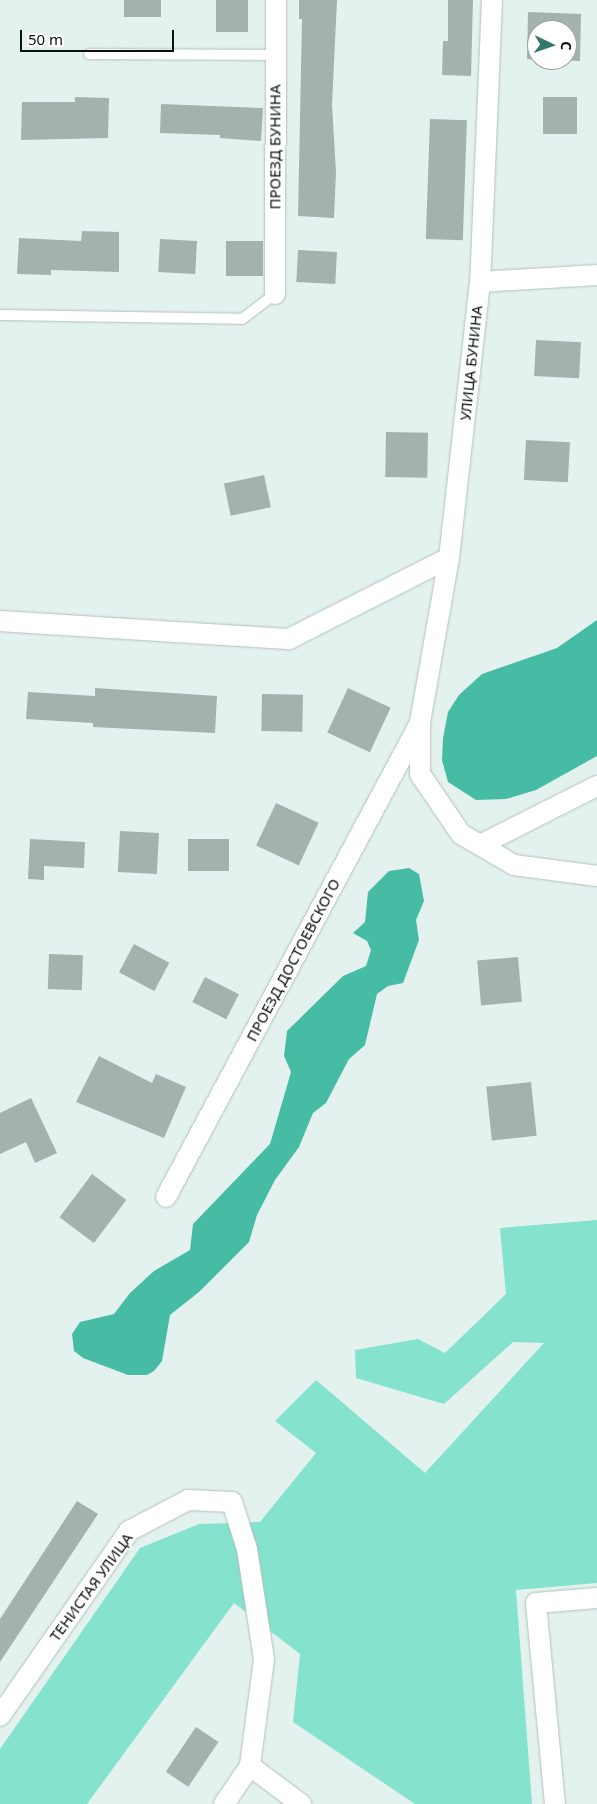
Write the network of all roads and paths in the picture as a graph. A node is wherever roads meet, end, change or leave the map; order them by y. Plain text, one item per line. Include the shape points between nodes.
1 (276, 0) edge
2 (492, 0) edge
3 (89, 54) dead end
4 (276, 55) junction
5 (597, 275) edge
6 (480, 282) junction
7 (275, 294) joint
8 (0, 315) edge
9 (449, 558) junction
10 (0, 622) edge
11 (420, 724) junction
12 (597, 786) edge
13 (480, 845) junction
14 (597, 876) edge
15 (166, 1197) dead end
16 (597, 1598) edge
17 (0, 1716) edge
18 (250, 1766) junction
19 (224, 1804) edge
20 (301, 1804) edge
21 (555, 1804) edge

1 - 4 street, ПРОЕЗД БУНИНА
2 - 6 street, УЛИЦА БУНИНА
3 - 4 lane
4 - 7 street, ПРОЕЗД БУНИНА
5 - 6 street
6 - 9 street, УЛИЦА БУНИНА
7 - 8 lane via 242,319
9 - 10 street via 289,638
9 - 11 street, УЛИЦА БУНИНА
11 - 13 street via 420,774 461,834
11 - 15 street, ПРОЕЗД ДОСТОЕВСКОГО
12 - 13 street
13 - 14 street via 514,865
16 - 21 street via 536,1603
17 - 18 street, ТЕНИСТАЯ УЛИЦА via 129,1531 188,1500 232,1502 247,1549 264,1659
18 - 19 street
18 - 20 street

